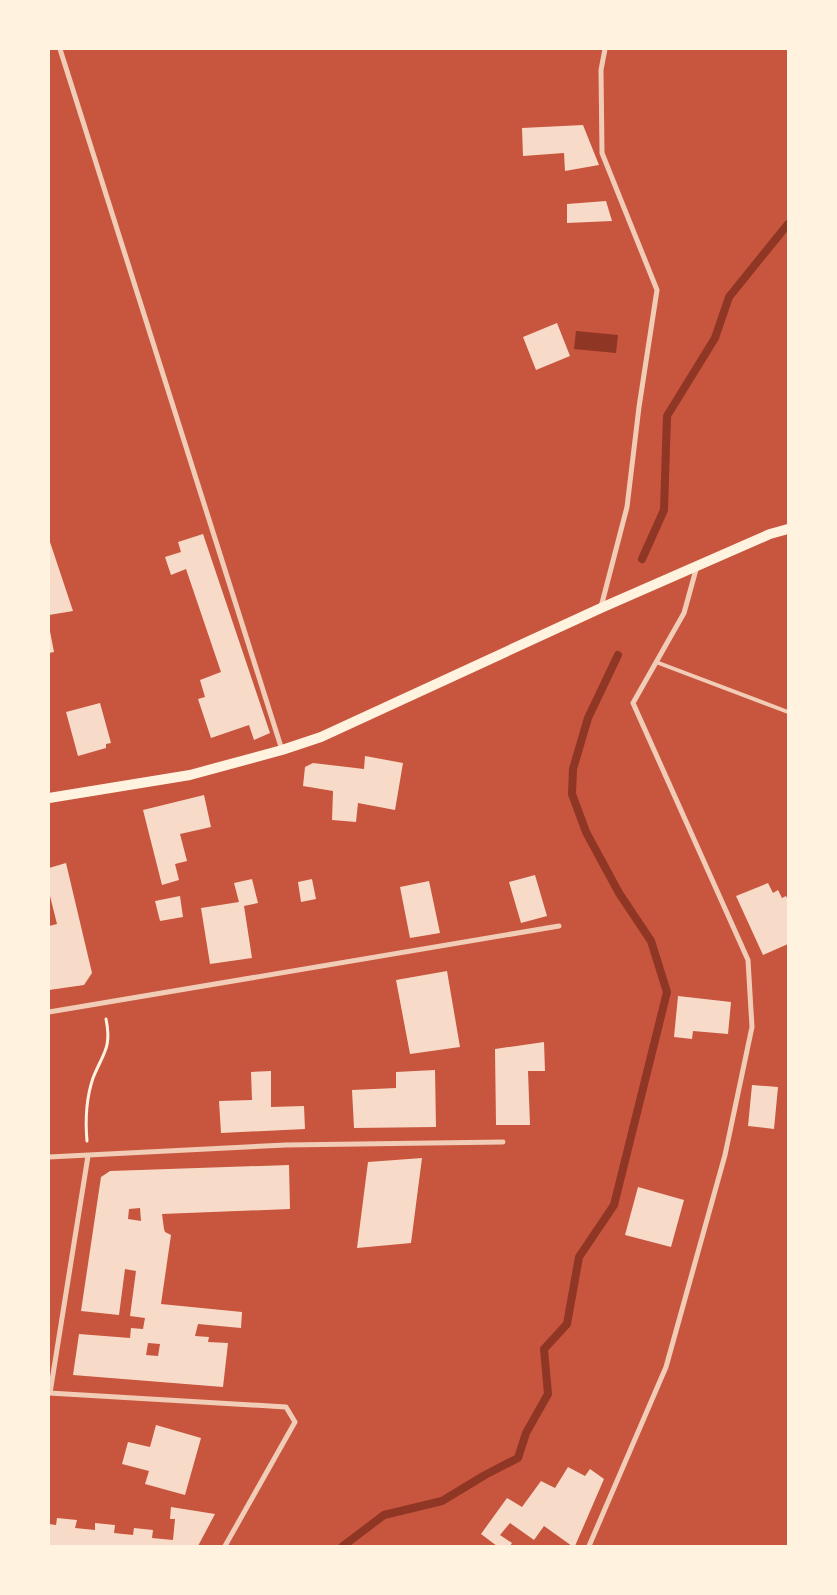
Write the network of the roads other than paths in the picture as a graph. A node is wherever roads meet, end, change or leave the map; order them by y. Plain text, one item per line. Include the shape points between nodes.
1 (60, 49) edge
2 (605, 49) edge
3 (788, 528) edge
4 (697, 566) junction
5 (601, 608) junction
6 (656, 662) junction
7 (788, 712) edge
8 (282, 750) junction
9 (49, 798) edge
10 (559, 926) dead end
11 (49, 1012) edge
12 (503, 1142) dead end
13 (88, 1156) junction
14 (49, 1157) edge
15 (49, 1393) edge
16 (225, 1546) edge
17 (589, 1546) edge

1 - 8 street
2 - 5 street via 601,70 602,153 657,290 627,508
3 - 4 main road
4 - 5 main road
4 - 6 street via 684,613
5 - 8 main road via 321,736
6 - 7 lane
6 - 17 street via 633,703 748,960 752,1027 725,1155 666,1366
8 - 9 main road via 190,775
10 - 11 street
12 - 13 street via 286,1145
13 - 14 street
13 - 15 street
15 - 16 street via 286,1407 295,1422

